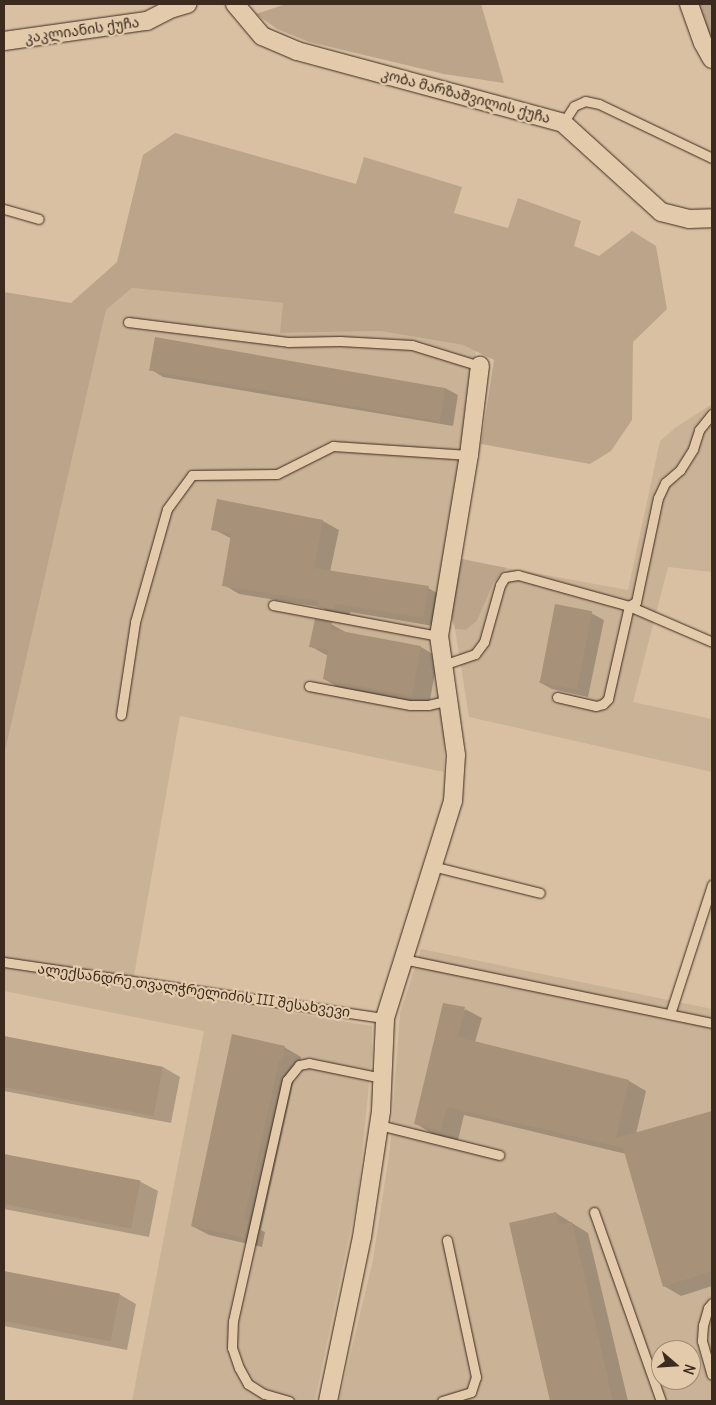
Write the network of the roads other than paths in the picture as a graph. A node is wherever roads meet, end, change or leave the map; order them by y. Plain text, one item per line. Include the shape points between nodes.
1 (235, 4) edge
2 (689, 4) edge
3 (178, 5) edge
4 (4, 41) edge
5 (712, 58) edge
6 (563, 124) junction
7 (712, 158) edge
8 (4, 209) edge
9 (712, 218) edge
10 (39, 219) dead end
11 (128, 322) dead end
12 (480, 366) joint
13 (712, 414) edge
14 (469, 455) junction
15 (273, 605) dead end
16 (629, 606) junction
17 (438, 636) junction
18 (712, 642) edge
19 (443, 665) junction
20 (309, 686) dead end
21 (557, 697) dead end
22 (449, 700) junction
23 (121, 715) dead end
24 (432, 866) junction
25 (712, 884) edge
26 (540, 893) dead end
27 (403, 959) junction
28 (4, 962) edge
29 (670, 1014) junction
30 (385, 1018) junction
31 (712, 1023) edge
32 (382, 1078) junction
33 (379, 1124) junction
34 (499, 1155) dead end
35 (594, 1212) dead end
36 (447, 1240) dead end
37 (712, 1303) edge
38 (712, 1375) edge
39 (288, 1401) edge
40 (328, 1401) edge
41 (442, 1401) edge
42 (661, 1401) edge

1 - 6 street, კობა მარზაშვილის ქუჩა via 262,36 297,51
2 - 5 street
3 - 4 street, კაკლიანის ქუჩა via 147,21
6 - 7 lane via 574,106 585,101 599,104
6 - 9 street, კობა მარზაშვილის ქუჩა via 661,212 689,219
8 - 10 lane
11 - 12 lane via 288,342 412,345
12 - 14 street
13 - 16 lane via 699,430 693,449 680,470 665,483 658,498 638,595 636,602
14 - 17 street
14 - 23 lane via 334,446 277,474 192,475 167,509 135,622
15 - 17 lane
16 - 18 lane
16 - 19 lane via 518,575 505,577 484,642 475,654
16 - 21 lane via 608,699 596,706
17 - 19 street
19 - 22 street
20 - 22 lane via 410,705
22 - 24 street via 456,755 453,801
24 - 26 lane
24 - 27 street
25 - 29 lane
27 - 29 lane
27 - 30 street
28 - 30 lane, ალექსანდრე თვალჭრელიძის III შესახვევი
29 - 31 lane
30 - 32 street
32 - 33 street
32 - 39 lane via 309,1062 298,1065 287,1080 233,1321 232,1348 248,1384 264,1394
33 - 34 lane
33 - 40 street via 362,1237
35 - 42 lane
36 - 41 lane via 476,1377 471,1392
37 - 38 lane via 703,1325 702,1341

